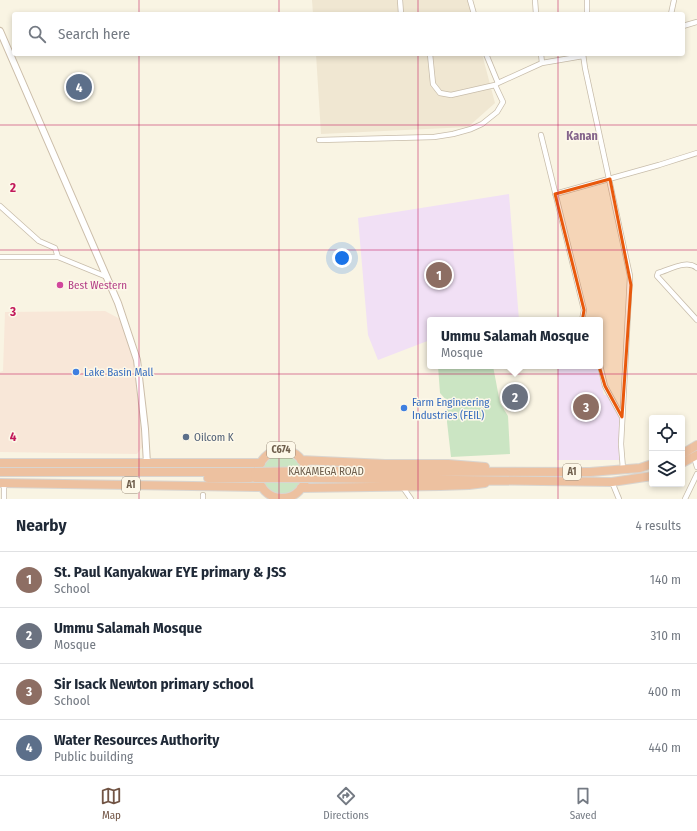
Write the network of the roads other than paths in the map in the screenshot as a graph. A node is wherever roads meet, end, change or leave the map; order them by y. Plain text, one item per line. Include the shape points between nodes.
1 (400, 0) edge
2 (470, 0) edge
3 (535, 0) edge
4 (587, 0) edge
5 (674, 0) edge
6 (401, 12) edge
7 (473, 12) edge
8 (536, 12) edge
9 (587, 12) edge
10 (671, 12) edge
11 (697, 22) edge
12 (685, 25) edge
13 (0, 30) edge
14 (430, 56) edge
15 (487, 56) edge
16 (541, 56) edge
17 (578, 56) edge
18 (583, 56) edge
19 (542, 63) junction
20 (497, 84) junction
21 (541, 135) dead end
22 (319, 140) dead end
23 (697, 152) edge
24 (610, 179) junction
25 (555, 194) junction
26 (0, 206) edge
27 (0, 257) edge
28 (58, 257) junction
29 (697, 268) edge
30 (107, 277) junction
31 (583, 317) edge
32 (697, 320) edge
33 (601, 369) edge
34 (622, 416) junction
35 (697, 445) edge
36 (685, 452) edge
37 (695, 456) edge
38 (301, 460) junction
39 (685, 461) edge
40 (0, 463) edge
41 (261, 463) junction
42 (147, 464) junction
43 (649, 465) edge
44 (697, 467) edge
45 (623, 469) junction
46 (0, 472) edge
47 (697, 474) edge
48 (492, 475) junction
49 (649, 476) edge
50 (1, 481) edge
51 (612, 482) junction
52 (402, 486) junction
53 (262, 487) junction
54 (301, 488) junction
55 (275, 498) edge
56 (289, 498) edge
57 (4, 499) edge
58 (411, 499) edge
59 (619, 499) edge
60 (685, 499) edge

1 - 6 street
2 - 7 street
3 - 8 street
4 - 9 street
5 - 10 street
11 - 12 street
13 - 30 main road
14 - 20 street via 433,84 440,93 451,95
15 - 20 street
16 - 19 street
17 - 19 street
18 - 24 street
19 - 20 street
20 - 22 street via 503,102 497,112 471,129 434,137
21 - 25 street
23 - 24 street
24 - 25 street
24 - 34 street via 631,285
25 - 31 street via 584,310
26 - 28 street via 39,241 55,248
27 - 28 street
28 - 30 street
29 - 32 street via 687,264 658,273 657,276
30 - 42 main road via 137,360
33 - 34 street via 605,386
34 - 45 street
35 - 36 highway
37 - 39 highway
37 - 44 street
38 - 41 highway, C674 via 288,451 281,450 267,455
38 - 48 highway, A1 via 473,465 484,466
38 - 54 highway, C674 via 306,474
40 - 42 highway, A1
41 - 42 highway, A1
41 - 53 highway, C674 via 258,475
43 - 45 highway, KAKAMEGA ROAD / A1
45 - 48 highway, KAKAMEGA ROAD / A1
46 - 48 highway, KAKAMEGA ROAD / A1, bridge
47 - 60 street
48 - 50 highway, A1, bridge
48 - 51 highway, A1
48 - 52 highway, A1 via 482,484
49 - 51 highway, A1
50 - 53 highway, A1
50 - 57 street
51 - 59 street
52 - 54 highway, A1
52 - 58 street
53 - 55 highway
54 - 56 highway
55 - 56 highway

